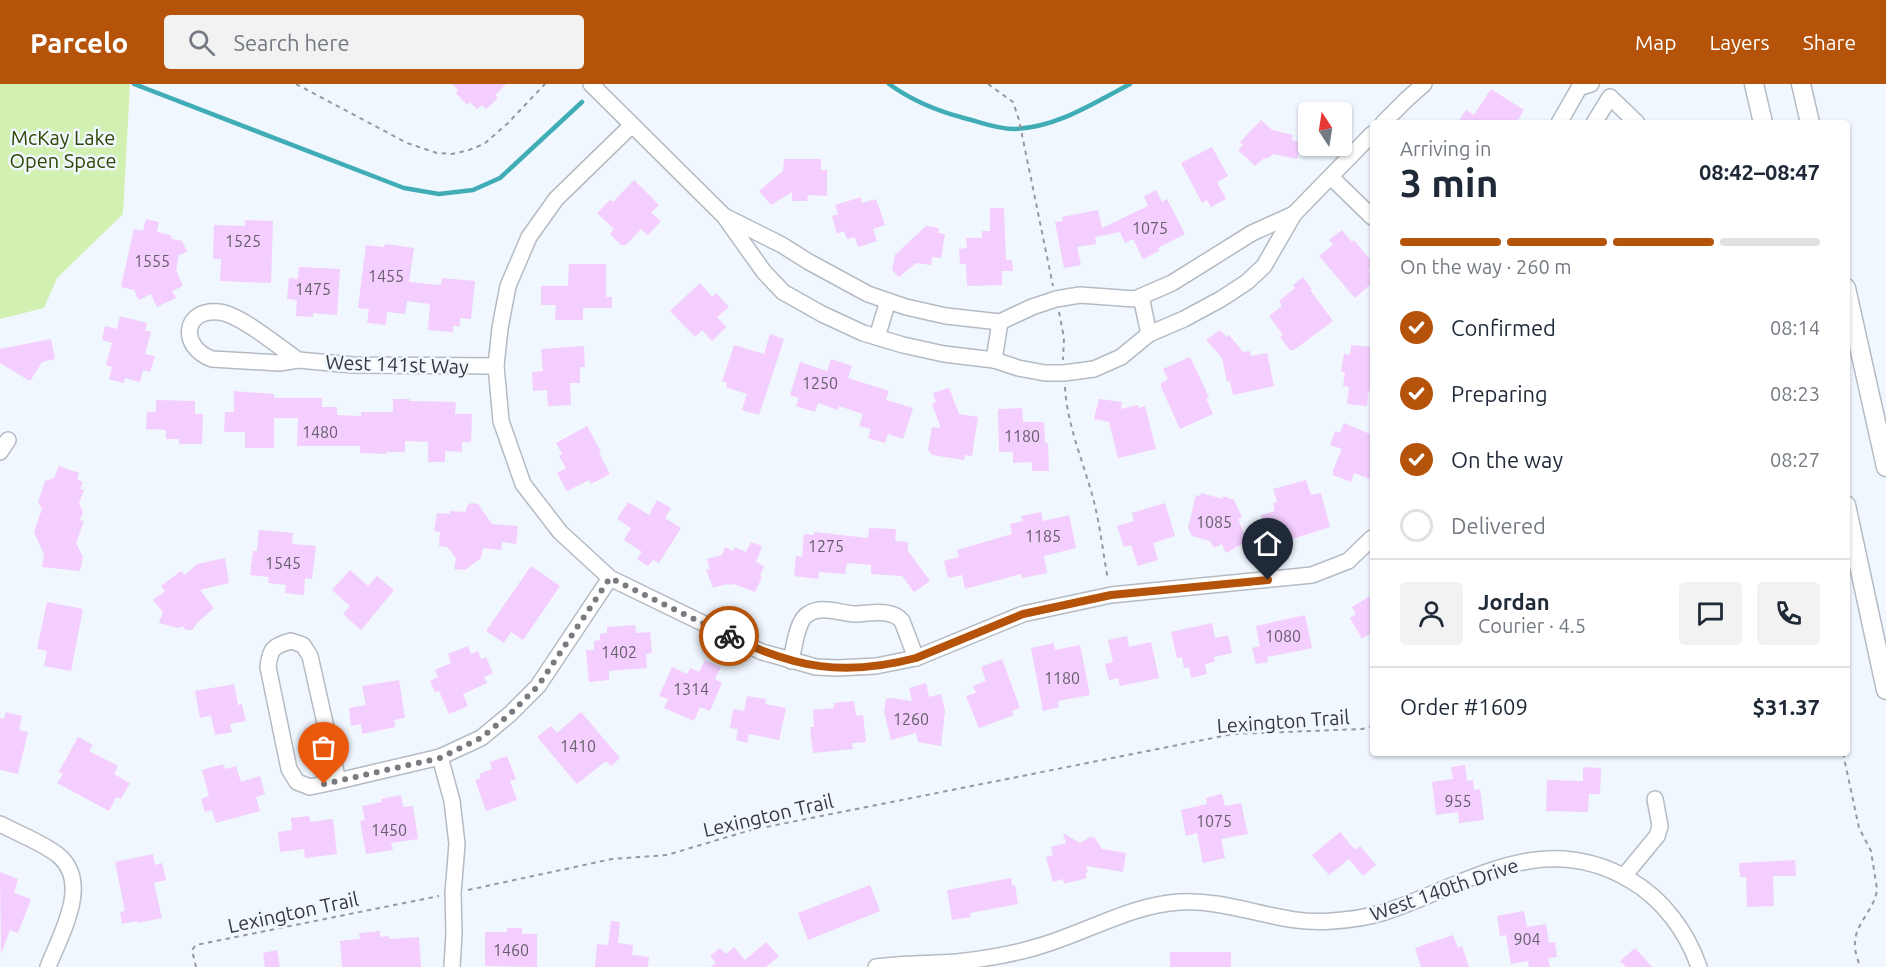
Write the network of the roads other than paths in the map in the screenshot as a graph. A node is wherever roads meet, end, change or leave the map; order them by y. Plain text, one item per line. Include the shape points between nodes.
1 (591, 84) edge
2 (1424, 84) edge
3 (1592, 84) edge
4 (1754, 84) edge
5 (1801, 84) edge
6 (1609, 91) edge
7 (1386, 120) edge
8 (1561, 120) edge
9 (1595, 120) edge
10 (1634, 120) edge
11 (1762, 120) edge
12 (1809, 120) edge
13 (632, 125) junction
14 (1370, 136) edge
15 (1331, 177) junction
16 (1294, 214) junction
17 (1370, 215) edge
18 (724, 216) junction
19 (1141, 297) junction
20 (888, 301) junction
21 (1850, 306) edge
22 (1000, 322) junction
23 (1149, 334) junction
24 (877, 337) junction
25 (298, 360) junction
26 (994, 360) junction
27 (496, 366) junction
28 (1886, 467) edge
29 (1850, 524) edge
30 (1370, 540) edge
31 (610, 578) junction
32 (916, 658) junction
33 (791, 660) junction
34 (1886, 690) edge
35 (440, 758) junction
36 (338, 781) junction
37 (1655, 799) dead end
38 (0, 824) edge
39 (1624, 876) junction
40 (1003, 961) edge
41 (48, 967) edge
42 (452, 967) edge
43 (876, 967) edge
44 (1699, 967) edge

1 - 13 street
2 - 7 street
3 - 8 street via 1578,88
4 - 11 main road
5 - 12 main road
6 - 9 street
6 - 10 street
13 - 18 street
13 - 27 street via 556,200 529,237 508,286
14 - 15 street
15 - 16 street
15 - 17 street
16 - 19 street via 1252,233 1172,283
16 - 23 street via 1264,266 1247,282 1184,319
18 - 20 street via 837,278
18 - 24 street via 783,292 822,314
19 - 22 street via 1056,298
19 - 23 street
20 - 22 street via 946,316
20 - 24 street
21 - 28 main road
22 - 26 street
23 - 26 street via 1121,357 1094,369 1045,373
24 - 26 street via 944,354
25 - 25 street, West 141st Way via 232,315 208,312 192,324 189,335 194,349 202,356 279,363
25 - 27 street, West 141st Way via 352,365
27 - 31 street via 501,421 523,484 560,532
29 - 34 main road
30 - 32 street via 1348,561 1312,575 1111,595 1023,614
31 - 33 street via 762,652
31 - 35 street via 538,686 481,738
32 - 33 street via 858,668 816,667
32 - 33 street via 898,617 884,612 818,610 807,614 801,622
35 - 36 street
35 - 42 street via 452,801 457,844
36 - 36 street via 310,656 303,645 291,641 279,644 270,653 268,667 289,769 297,782 310,787
37 - 39 street via 1660,826 1657,836
38 - 41 street via 58,856 72,877 72,904
39 - 40 street, West 140th Drive via 1585,861 1538,858 1487,871 1385,912 1331,922 1273,916 1221,903 1178,902 1122,915
39 - 44 street, West 140th Drive via 1666,910 1687,939
40 - 43 street, West 140th Drive

